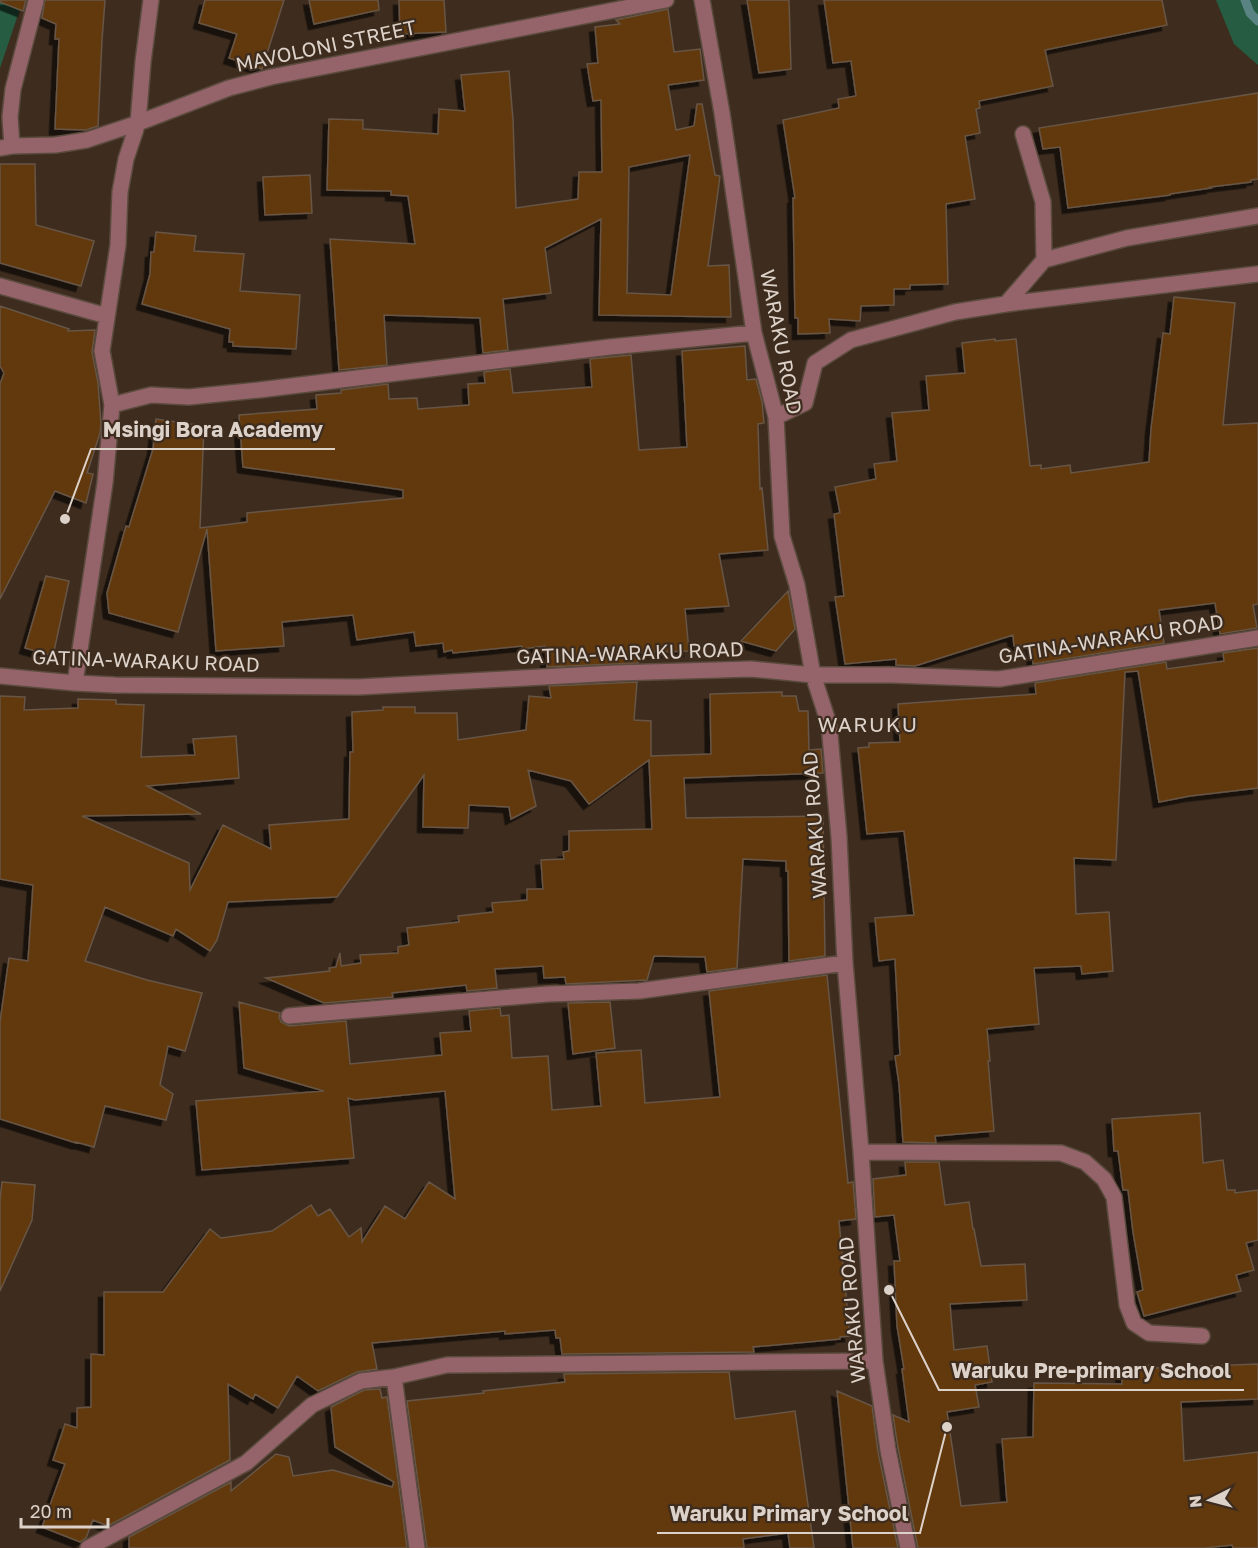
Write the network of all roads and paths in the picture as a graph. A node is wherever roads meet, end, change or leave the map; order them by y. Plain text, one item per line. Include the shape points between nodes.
1 (151, 0) edge
2 (666, 0) edge
3 (702, 0) edge
4 (36, 1) edge
5 (138, 123) junction
6 (1023, 134) dead end
7 (6, 147) edge
8 (1258, 216) edge
9 (1044, 260) junction
10 (1258, 274) edge
11 (0, 286) edge
12 (1006, 304) junction
13 (107, 316) junction
14 (754, 333) junction
15 (112, 405) junction
16 (777, 417) junction
17 (1258, 638) edge
18 (813, 675) junction
19 (0, 676) edge
20 (75, 683) junction
21 (845, 963) junction
22 (289, 1016) dead end
23 (861, 1152) junction
24 (1202, 1336) dead end
25 (875, 1361) junction
26 (394, 1377) junction
27 (88, 1548) edge
28 (417, 1548) edge
29 (908, 1548) edge

1 - 5 street
2 - 5 street, MAVOLONI STREET via 271,77 229,88
3 - 14 street, WARAKU ROAD
4 - 7 street via 13,90
5 - 7 street, MAVOLONI STREET via 87,140
5 - 13 street via 120,192 118,245
6 - 9 street via 1043,202
8 - 9 street via 1126,238
9 - 12 street
10 - 12 street
11 - 13 street
12 - 16 street via 956,312 851,340 815,363 805,403
13 - 15 street via 102,351
14 - 15 street via 189,397 151,395
14 - 16 street, WARAKU ROAD
15 - 20 street via 105,483
16 - 18 street, WARAKU ROAD via 782,536 797,585
17 - 18 street, GATINA-WARAKU ROAD via 999,679
18 - 20 street, GATINA-WARAKU ROAD via 751,669 359,687
18 - 21 street, WARAKU ROAD via 829,724
19 - 20 street, GATINA-WARAKU ROAD
21 - 22 street via 639,991 548,994
21 - 23 street, WARAKU ROAD
23 - 24 street via 1061,1153 1085,1162 1104,1179 1114,1197 1127,1305 1134,1323 1149,1333
23 - 25 street, WARAKU ROAD
25 - 26 street via 447,1365
25 - 29 street, WARAKU ROAD
26 - 27 street via 361,1381 312,1405 246,1463
26 - 28 street

